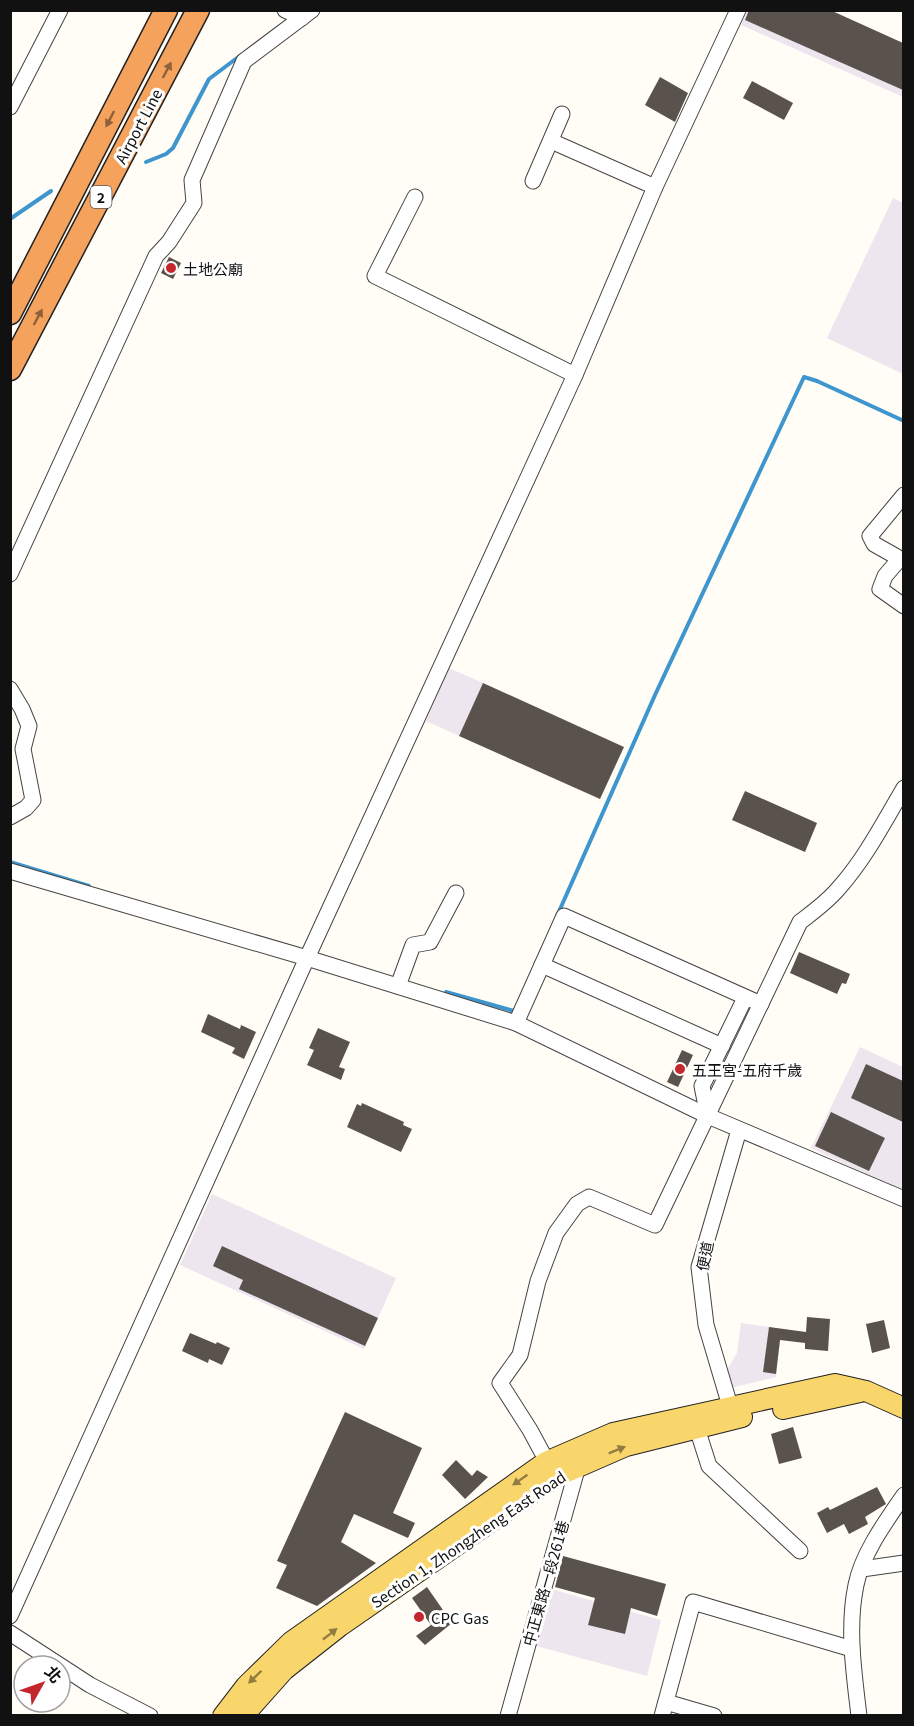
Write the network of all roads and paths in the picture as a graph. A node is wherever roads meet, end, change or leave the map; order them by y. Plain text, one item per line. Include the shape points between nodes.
1 (60, 10) edge
2 (166, 10) edge
3 (285, 10) edge
4 (738, 10) edge
5 (307, 14) edge
6 (197, 15) edge
7 (10, 107) edge
8 (562, 114) dead end
9 (551, 141) junction
10 (533, 181) dead end
11 (655, 187) junction
12 (415, 197) dead end
13 (10, 313) edge
14 (10, 369) edge
15 (575, 375) junction
16 (903, 495) edge
17 (10, 574) edge
18 (903, 606) edge
19 (10, 689) edge
20 (903, 788) edge
21 (10, 817) edge
22 (10, 872) edge
23 (456, 893) dead end
24 (307, 958) junction
25 (542, 965) junction
26 (398, 986) junction
27 (745, 998) junction
28 (761, 1004) junction
29 (516, 1023) junction
30 (722, 1046) junction
31 (708, 1116) junction
32 (739, 1130) junction
33 (903, 1199) edge
34 (866, 1391) junction
35 (903, 1408) edge
36 (732, 1413) junction
37 (695, 1422) junction
38 (575, 1458) junction
39 (551, 1470) junction
40 (903, 1495) edge
41 (800, 1551) dead end
42 (903, 1563) edge
43 (862, 1569) junction
44 (10, 1616) edge
45 (10, 1633) edge
46 (852, 1649) junction
47 (664, 1709) edge
48 (150, 1716) edge
49 (223, 1716) edge
50 (243, 1716) edge
51 (508, 1716) edge
52 (714, 1716) edge
53 (859, 1716) edge

1 - 7 street
2 -> 13 highway, Airport Line / 2
3 - 5 street
4 - 11 street
5 - 17 street via 244,61 192,180 194,203 156,256
14 -> 6 highway, Airport Line / 2
8 - 9 street
9 - 10 street
9 - 11 street
11 - 15 street
12 - 15 street via 375,276
15 - 24 street
16 - 18 street via 870,536 874,544 897,557 880,589
19 - 21 street via 29,726 23,749 33,800
20 - 28 street via 869,847 839,888 800,922
22 - 24 street
23 - 26 street via 430,942 413,945
24 - 26 street
24 - 44 street
25 - 27 street via 564,916
25 - 29 street
25 - 30 street
26 - 29 street
27 - 28 street
27 - 30 street
28 - 31 street
29 - 31 street
30 - 31 street via 702,1086
31 - 32 street
31 - 39 street via 656,1225 589,1197 577,1204 556,1233 538,1281 520,1355 500,1383
32 - 33 street
32 - 36 street, 便道 via 699,1267 706,1325
34 - 35 main road
34 - 36 main road, Section 1, Zhongzheng East Road
34 - 36 main road, Section 1, Zhongzheng East Road via 834,1384
36 - 37 main road, Section 1, Zhongzheng East Road
37 - 38 main road, Section 1, Zhongzheng East Road via 613,1433
37 - 41 street via 709,1466
38 - 39 main road, Section 1, Zhongzheng East Road
38 - 51 street, 中正東路一段261巷
39 -> 49 main road, Section 1, Zhongzheng East Road via 291,1642 246,1686
50 -> 39 main road, Section 1, Zhongzheng East Road via 284,1670
40 - 43 street via 877,1534
42 - 43 street
43 - 46 street via 856,1584
45 - 48 street via 90,1684
46 - 47 street via 693,1602
46 - 53 street
47 - 52 street

